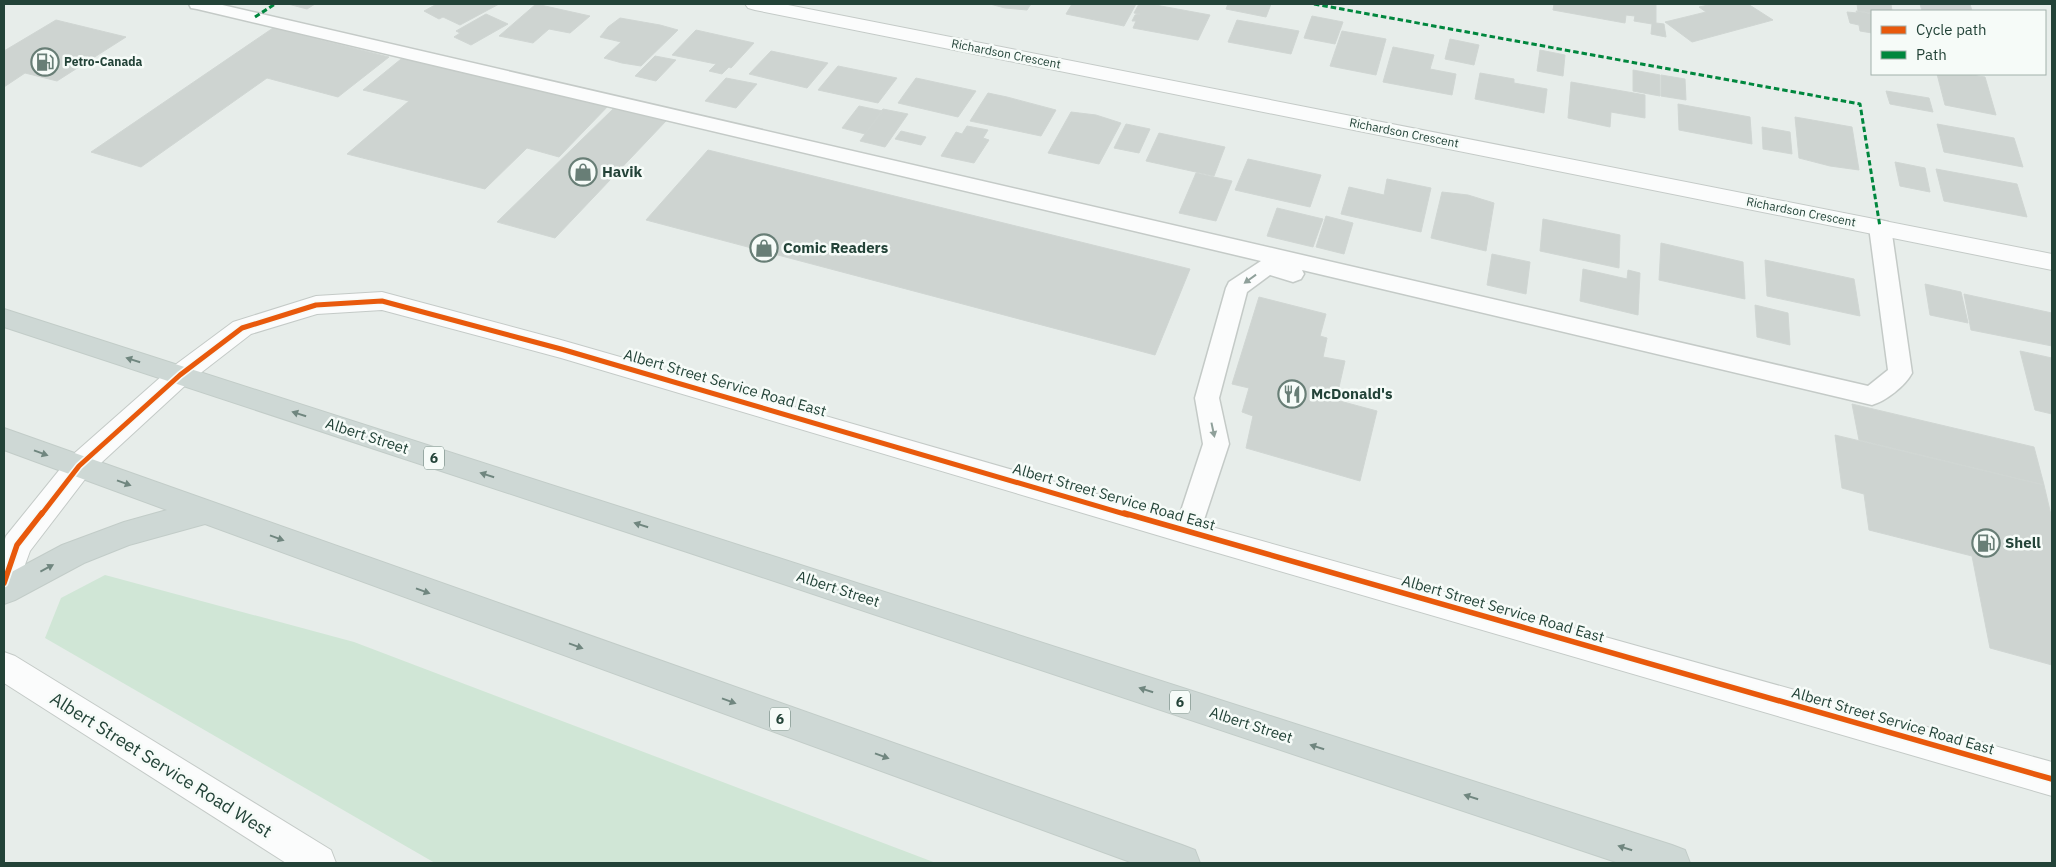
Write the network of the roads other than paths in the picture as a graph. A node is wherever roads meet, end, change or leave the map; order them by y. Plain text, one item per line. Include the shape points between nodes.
1 (197, 4) edge
2 (755, 4) edge
3 (1880, 228) junction
4 (2052, 262) edge
5 (1361, 292) dead end
6 (4, 318) edge
7 (180, 375) junction
8 (4, 439) edge
9 (78, 466) junction
10 (204, 512) junction
11 (1187, 532) junction
12 (4, 583) edge
13 (4, 591) edge
14 (4, 666) edge
15 (2052, 779) edge
16 (318, 863) edge
17 (1182, 863) edge
18 (1672, 863) edge

1 - 3 lane via 1872,396 1900,373
2 - 3 street, Richardson Crescent
3 - 4 street, Richardson Crescent
5 -> 11 lane via 1266,267 1237,288 1207,398 1216,444
7 -> 6 main road, Albert Street / 6
7 - 9 street, Albert Street Service Road East
7 - 11 street, Albert Street Service Road East via 242,328 316,306 382,301 561,349
18 -> 7 main road, Albert Street / 6
8 -> 9 main road, 6
9 -> 10 main road, 6
9 - 12 street via 17,546
13 -> 10 main road via 73,554 124,534
10 -> 17 main road, 6
11 - 15 street, Albert Street Service Road East
14 - 16 street, Albert Street Service Road West

